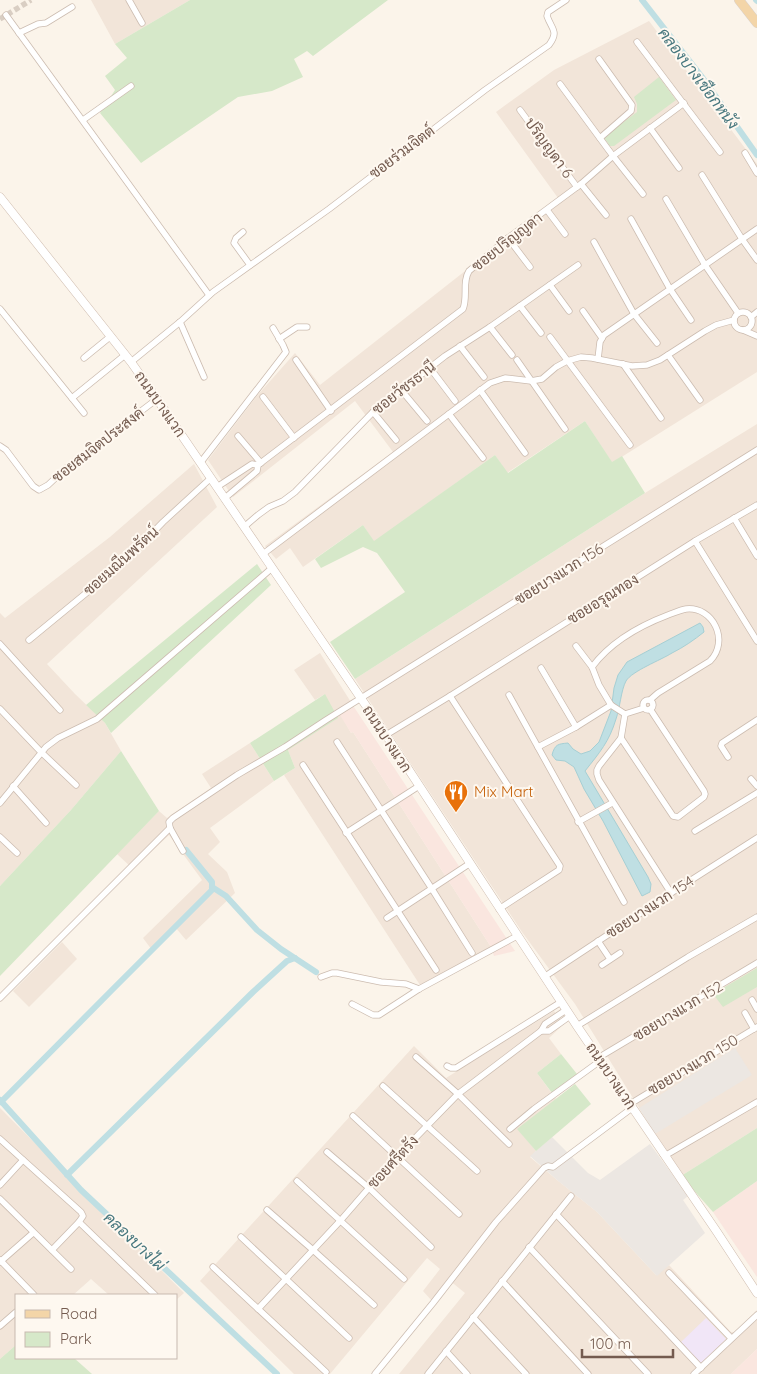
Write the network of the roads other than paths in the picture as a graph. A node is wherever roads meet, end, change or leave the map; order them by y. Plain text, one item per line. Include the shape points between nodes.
1 (129, 0) edge
2 (566, 0) edge
3 (739, 0) edge
4 (72, 7) dead end
5 (6, 15) dead end
6 (142, 23) dead end
7 (757, 23) edge
8 (19, 33) junction
9 (637, 42) dead end
10 (599, 59) dead end
11 (560, 84) dead end
12 (131, 86) dead end
13 (684, 103) junction
14 (520, 110) dead end
15 (83, 120) junction
16 (650, 128) junction
17 (600, 138) junction
18 (720, 152) dead end
19 (745, 153) dead end
20 (613, 156) junction
21 (679, 168) dead end
22 (757, 173) edge
23 (702, 175) dead end
24 (579, 185) junction
25 (643, 194) dead end
26 (0, 197) edge
27 (666, 199) dead end
28 (547, 210) junction
29 (606, 215) dead end
30 (631, 219) dead end
31 (757, 229) edge
32 (243, 232) dead end
33 (564, 234) dead end
34 (508, 238) junction
35 (742, 239) junction
36 (594, 242) dead end
37 (757, 260) edge
38 (250, 265) junction
39 (578, 265) dead end
40 (705, 265) junction
41 (530, 267) dead end
42 (550, 285) junction
43 (670, 289) junction
44 (209, 295) junction
45 (520, 306) junction
46 (0, 308) edge
47 (569, 311) dead end
48 (583, 311) dead end
49 (757, 312) edge
50 (738, 313) junction
51 (634, 314) junction
52 (691, 320) dead end
53 (734, 320) junction
54 (180, 322) junction
55 (753, 322) edge
56 (307, 327) dead end
57 (490, 327) junction
58 (274, 328) dead end
59 (743, 330) junction
60 (541, 333) dead end
61 (111, 336) junction
62 (757, 336) edge
63 (550, 337) dead end
64 (602, 338) junction
65 (279, 339) junction
66 (657, 343) dead end
67 (460, 346) junction
68 (125, 355) junction
69 (668, 355) junction
70 (84, 358) dead end
71 (598, 359) junction
72 (296, 360) dead end
73 (568, 361) junction
74 (131, 362) junction
75 (623, 364) junction
76 (430, 368) junction
77 (204, 377) dead end
78 (484, 377) dead end
79 (532, 381) junction
80 (480, 390) junction
81 (402, 391) junction
82 (72, 398) junction
83 (263, 398) dead end
84 (157, 399) junction
85 (700, 400) dead end
86 (455, 401) dead end
87 (330, 410) junction
88 (373, 412) junction
89 (84, 413) dead end
90 (449, 414) junction
91 (661, 418) dead end
92 (427, 421) dead end
93 (565, 429) dead end
94 (238, 436) dead end
95 (294, 438) junction
96 (396, 440) dead end
97 (630, 445) dead end
98 (0, 446) edge
99 (757, 450) edge
100 (525, 453) dead end
101 (483, 458) dead end
102 (200, 462) junction
103 (259, 464) junction
104 (211, 478) junction
105 (217, 487) junction
106 (225, 498) junction
107 (757, 505) edge
108 (734, 518) junction
109 (244, 527) junction
110 (694, 541) junction
111 (264, 554) junction
112 (757, 556) edge
113 (272, 568) junction
114 (29, 640) dead end
115 (757, 641) edge
116 (0, 644) edge
117 (576, 646) dead end
118 (592, 667) junction
119 (541, 668) dead end
120 (509, 695) dead end
121 (450, 696) junction
122 (361, 699) junction
123 (611, 705) junction
124 (0, 709) edge
125 (647, 709) junction
126 (60, 710) dead end
127 (622, 712) junction
128 (757, 720) edge
129 (576, 727) junction
130 (386, 735) junction
131 (621, 738) junction
132 (337, 742) dead end
133 (538, 747) junction
134 (41, 752) junction
135 (728, 757) dead end
136 (303, 765) dead end
137 (751, 779) dead end
138 (76, 785) dead end
139 (14, 786) junction
140 (419, 786) junction
141 (757, 786) edge
142 (757, 793) edge
143 (0, 803) edge
144 (610, 804) junction
145 (381, 810) junction
146 (578, 822) junction
147 (46, 823) dead end
148 (170, 828) junction
149 (695, 831) dead end
150 (346, 832) junction
151 (0, 837) edge
152 (757, 838) edge
153 (183, 851) dead end
154 (17, 853) dead end
155 (469, 864) junction
156 (432, 889) junction
157 (671, 893) junction
158 (624, 902) dead end
159 (499, 909) junction
160 (397, 911) junction
161 (757, 917) edge
162 (386, 918) dead end
163 (518, 936) junction
164 (598, 941) junction
165 (472, 953) dead end
166 (620, 953) dead end
167 (610, 959) junction
168 (757, 963) edge
169 (602, 965) dead end
170 (436, 970) dead end
171 (321, 977) dead end
172 (544, 977) junction
173 (419, 989) junction
174 (0, 998) edge
175 (752, 1000) dead end
176 (561, 1002) junction
177 (352, 1004) dead end
178 (757, 1009) edge
179 (745, 1012) dead end
180 (568, 1013) junction
181 (577, 1026) junction
182 (756, 1028) edge
183 (416, 1057) dead end
184 (599, 1060) junction
185 (447, 1066) dead end
186 (383, 1086) dead end
187 (458, 1094) junction
188 (757, 1102) edge
189 (631, 1106) junction
190 (353, 1116) dead end
191 (428, 1126) junction
192 (510, 1129) dead end
193 (0, 1139) edge
194 (509, 1144) dead end
195 (328, 1152) dead end
196 (663, 1154) junction
197 (397, 1156) junction
198 (23, 1160) junction
199 (477, 1171) dead end
200 (297, 1181) dead end
201 (0, 1185) edge
202 (369, 1188) junction
203 (571, 1196) dead end
204 (0, 1199) edge
205 (268, 1210) dead end
206 (459, 1214) dead end
207 (556, 1214) junction
208 (341, 1220) junction
209 (80, 1222) junction
210 (33, 1233) junction
211 (241, 1237) dead end
212 (529, 1247) junction
213 (431, 1248) dead end
214 (52, 1250) junction
215 (314, 1250) junction
216 (0, 1261) edge
217 (212, 1267) dead end
218 (71, 1269) dead end
219 (669, 1273) dead end
220 (287, 1279) junction
221 (404, 1279) dead end
222 (502, 1281) junction
223 (757, 1293) edge
224 (33, 1294) edge
225 (154, 1294) edge
226 (374, 1305) dead end
227 (258, 1308) junction
228 (15, 1313) edge
229 (757, 1315) edge
230 (473, 1317) junction
231 (0, 1326) edge
232 (349, 1338) dead end
233 (731, 1338) junction
234 (446, 1351) junction
235 (701, 1368) junction
236 (326, 1372) dead end
237 (375, 1374) edge
238 (428, 1374) edge
239 (467, 1374) edge
240 (526, 1374) edge
241 (588, 1374) edge
242 (648, 1374) edge
243 (694, 1374) edge

1 - 6 street
2 - 38 street, ซอยร่วมจิตต์ via 548,12 555,33 549,45
3 - 7 main road
4 - 8 street via 46,23
5 - 8 street
8 - 15 street
9 - 13 street
10 - 17 street via 632,105 631,111
11 - 17 street
12 - 15 street
13 - 16 street, ซอยปริญญดา
13 - 18 street
14 - 24 street, ปริญญดา 6
15 - 44 street
16 - 20 street, ซอยปริญญดา
16 - 21 street
17 - 20 street
19 - 22 street
20 - 24 street, ซอยปริญญดา
20 - 25 street
23 - 35 street
24 - 28 street, ซอยปริญญดา
24 - 29 street, ปริญญดา 6
26 - 61 main road, ถนนบางแวก
27 - 40 street
28 - 33 street
28 - 34 street, ซอยปริญญดา
30 - 43 street
31 - 35 street
32 - 38 street via 234,243
34 - 41 street
34 - 87 street, ซอยปริญญดา via 469,271 463,309
35 - 37 street
35 - 40 street
36 - 51 street
38 - 44 street, ซอยร่วมจิตต์
39 - 42 street, ซอยวัชรธานี
40 - 43 street
40 - 50 street
42 - 45 street, ซอยวัชรธานี
42 - 47 street
43 - 51 street
43 - 52 street
44 - 54 street, ซอยร่วมจิตต์
45 - 57 street, ซอยวัชรธานี
45 - 60 street
46 - 82 street
48 - 64 street
49 - 55 street
50 - 53 street
50 - 55 street via 746,313
51 - 64 street
51 - 66 street
53 - 59 street
53 - 69 street via 716,325
54 - 74 street, ซอยร่วมจิตต์
54 - 77 street
55 - 59 street
56 - 65 street via 297,327
57 - 67 street, ซอยวัชรธานี
57 - 79 street
58 - 65 street
59 - 62 street
61 - 68 main road, ถนนบางแวก
61 - 70 street
63 - 73 street
64 - 71 street
65 - 102 street via 286,352
67 - 76 street, ซอยวัชรธานี
67 - 78 street
68 - 74 main road, ถนนบางแวก
68 - 82 street
69 - 75 street via 647,365
69 - 85 street
71 - 73 street
71 - 75 street
72 - 87 street
73 - 79 street via 542,379
73 - 97 street
74 - 84 main road, ถนนบางแวก
75 - 91 street
76 - 81 street, ซอยวัชรธานี
76 - 86 street
79 - 80 street via 504,378
79 - 93 street
80 - 90 street
80 - 100 street
81 - 88 street, ซอยวัชรธานี
81 - 92 street
82 - 89 street
83 - 95 street
84 - 98 street, ซอยสมจิตประสงค์ via 39,490
84 - 102 main road, ถนนบางแวก
87 - 95 street, ซอยปริญญดา
88 - 96 street
88 - 109 street, ซอยวัชรธานี via 295,492
90 - 101 street
90 - 111 street
94 - 103 street
95 - 103 street, ซอยปริญญดา
99 - 122 street, ซอยบางแวก 156
102 - 104 main road, ถนนบางแวก
103 - 105 street, ซอยปริญญดา via 252,464
103 - 106 street, ซอยปริญญดา via 257,471
104 - 105 main road, ถนนบางแวก
104 - 114 street, ซอยมณีนพรัตน์ via 124,562
105 - 106 main road, ถนนบางแวก
106 - 109 main road, ถนนบางแวก
107 - 108 street, ซอยอรุณทอง
108 - 110 street, ซอยอรุณทอง
108 - 112 street
109 - 111 main road, ถนนบางแวก
110 - 115 street
110 - 121 street, ซอยอรุณทอง
111 - 113 main road, ถนนบางแวก
113 - 122 main road, ถนนบางแวก
113 - 134 street via 97,720 58,738
116 - 126 street
117 - 118 street
118 - 123 street
118 - 125 street via 617,643 660,618 692,609 703,613 713,623 718,636 716,654 710,661 647,699 643,705
119 - 129 street
120 - 133 street
121 - 130 street, ซอยอรุณทอง
121 - 159 street via 560,866 559,870
122 - 130 main road, ถนนบางแวก
122 - 148 street, ซอยบางแวก 156 via 205,796 170,820
123 - 127 street
123 - 129 street
124 - 134 street
125 - 127 street
125 - 131 street via 704,791 704,797 678,816 673,816
127 - 131 street
128 - 135 street via 724,740 721,746
129 - 133 street
130 - 140 main road, ถนนบางแวก
131 - 144 street via 597,770
132 - 145 street
133 - 146 street
134 - 138 street
134 - 139 street
136 - 150 street
137 - 141 street
139 - 143 street
139 - 147 street
140 - 145 street
140 - 155 main road, ถนนบางแวก
142 - 149 street
144 - 146 street
144 - 157 street
145 - 150 street
145 - 156 street
146 - 158 street
148 - 153 street
148 - 174 street
150 - 160 street
151 - 154 street
152 - 157 street, ซอยบางแวก 154
155 - 156 street
155 - 159 main road, ถนนบางแวก
156 - 160 street
156 - 165 street
157 - 164 street, ซอยบางแวก 154
159 - 163 main road, ถนนบางแวก
160 - 162 street
160 - 170 street
161 - 181 street
163 - 172 main road, ถนนบางแวก
163 - 173 street
164 - 167 street
164 - 172 street, ซอยบางแวก 154
166 - 167 street
167 - 169 street
168 - 184 street, ซอยบางแวก 152
171 - 173 street via 337,972
172 - 176 main road, ถนนบางแวก
173 - 177 street via 377,1016
175 - 178 street
176 - 180 main road, ถนนบางแวก
176 - 185 street via 456,1068
179 - 182 street
180 - 181 main road, ถนนบางแวก
180 - 187 street, ซอยศรีตรัง via 545,1024 541,1031
181 - 184 main road, ถนนบางแวก
182 - 189 street, ซอยบางแวก 150
183 - 187 street
184 - 189 main road, ถนนบางแวก
184 - 192 street, ซอยบางแวก 152
186 - 191 street
187 - 191 street, ซอยศรีตรัง
187 - 194 street
188 - 196 street
189 - 196 main road, ถนนบางแวก
189 - 237 street, ซอยบางแวก 150 via 553,1167 544,1168 496,1222
190 - 197 street
191 - 197 street, ซอยศรีตรัง
191 - 199 street
193 - 198 street
195 - 202 street
196 - 223 main road, ถนนบางแวก
197 - 202 street, ซอยศรีตรัง
197 - 206 street
198 - 201 street
198 - 209 street via 81,1212
200 - 208 street
202 - 208 street, ซอยศรีตรัง
202 - 213 street
203 - 207 street
204 - 210 street
205 - 215 street
207 - 212 street
207 - 235 street
208 - 215 street, ซอยศรีตรัง
208 - 221 street
209 - 214 street
209 - 225 street
210 - 214 street
210 - 216 street
211 - 220 street
212 - 222 street
212 - 242 street
214 - 218 street
215 - 220 street, ซอยศรีตรัง
215 - 226 street
216 - 224 street
217 - 227 street
219 - 233 street
220 - 227 street, ซอยศรีตรัง
220 - 232 street
222 - 230 street
222 - 241 street
227 - 236 street
228 - 231 street
229 - 233 street
230 - 234 street
230 - 240 street
233 - 235 street
234 - 238 street
234 - 239 street
235 - 243 street

